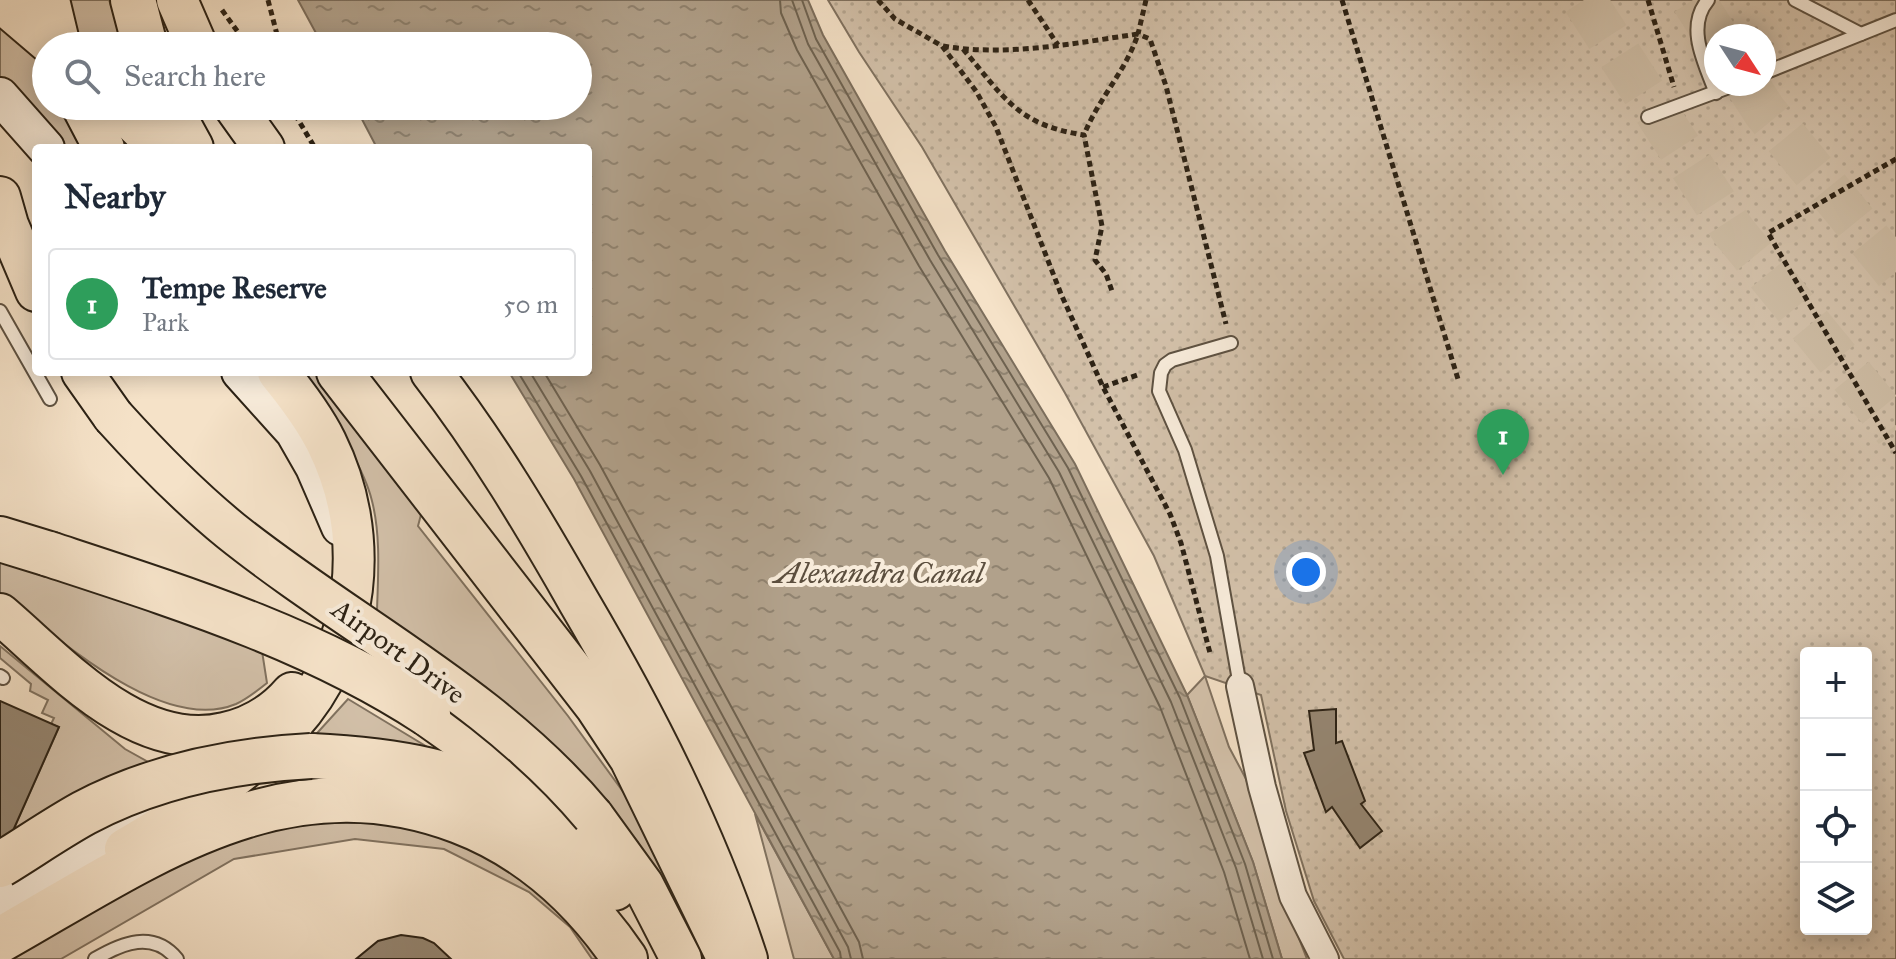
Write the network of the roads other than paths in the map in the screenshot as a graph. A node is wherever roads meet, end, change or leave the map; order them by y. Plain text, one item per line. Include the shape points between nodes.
1 (2, 0) edge
2 (49, 0) edge
3 (133, 0) edge
4 (177, 0) edge
5 (1708, 0) edge
6 (1795, 0) edge
7 (1896, 20) edge
8 (41, 32) edge
9 (55, 32) edge
10 (141, 32) edge
11 (191, 32) edge
12 (1861, 34) junction
13 (1704, 56) edge
14 (1776, 68) edge
15 (0, 96) edge
16 (1708, 96) edge
17 (1648, 117) dead end
18 (89, 120) edge
19 (134, 120) edge
20 (176, 120) edge
21 (244, 120) edge
22 (42, 144) edge
23 (102, 144) edge
24 (159, 144) edge
25 (189, 144) edge
26 (261, 144) edge
27 (0, 197) edge
28 (32, 282) edge
29 (0, 311) edge
30 (1231, 343) road end
31 (32, 367) edge
32 (37, 376) edge
33 (85, 376) edge
34 (244, 376) edge
35 (281, 376) edge
36 (345, 376) edge
37 (434, 376) edge
38 (50, 399) dead end
39 (0, 539) edge
40 (354, 575) junction
41 (0, 614) edge
42 (1240, 686) joint
43 (293, 749) junction
44 (577, 821) junction
45 (0, 865) edge
46 (614, 888) junction
47 (2, 927) edge
48 (95, 959) edge
49 (177, 959) edge
50 (625, 959) edge
51 (654, 959) edge
52 (681, 959) edge
53 (730, 959) edge
54 (747, 959) edge
55 (1325, 959) edge

1 - 8 highway
2 - 9 main road
3 - 10 highway
4 - 11 main road
5 - 13 lane via 1697,23
6 - 12 lane
7 - 12 lane
12 - 14 lane
15 - 22 street
16 - 17 lane
18 - 23 main road
19 - 24 highway
20 - 25 highway
21 - 26 main road
27 - 28 main road
29 - 31 lane
30 - 42 lane via 1165,365 1159,391 1185,450 1217,556
32 - 38 lane
33 - 44 main road, Airport Drive, bridge via 150,457 232,532 499,723 541,759
34 - 40 street via 294,432 314,467
35 - 40 main road via 315,421 338,468 349,507
36 - 53 highway via 597,705 632,758
37 - 54 main road via 517,496 614,662 689,809
39 - 44 highway, bridge via 195,602 356,670
40 - 41 main road via 341,617 322,652 283,704 235,731 197,737 152,729 115,709
40 - 43 main road via 348,620 330,667 305,708
42 - 55 street via 1293,896
43 - 45 highway, bridge via 131,792 86,812
43 - 46 highway via 399,764 470,782 538,818
43 - 47 main road
44 - 46 highway
44 - 52 main road, Airport Drive via 643,885
46 - 51 highway
47 - 50 highway via 209,828 254,812 300,801 374,800 442,815 504,842 560,881
48 - 49 lane via 136,941 155,943

